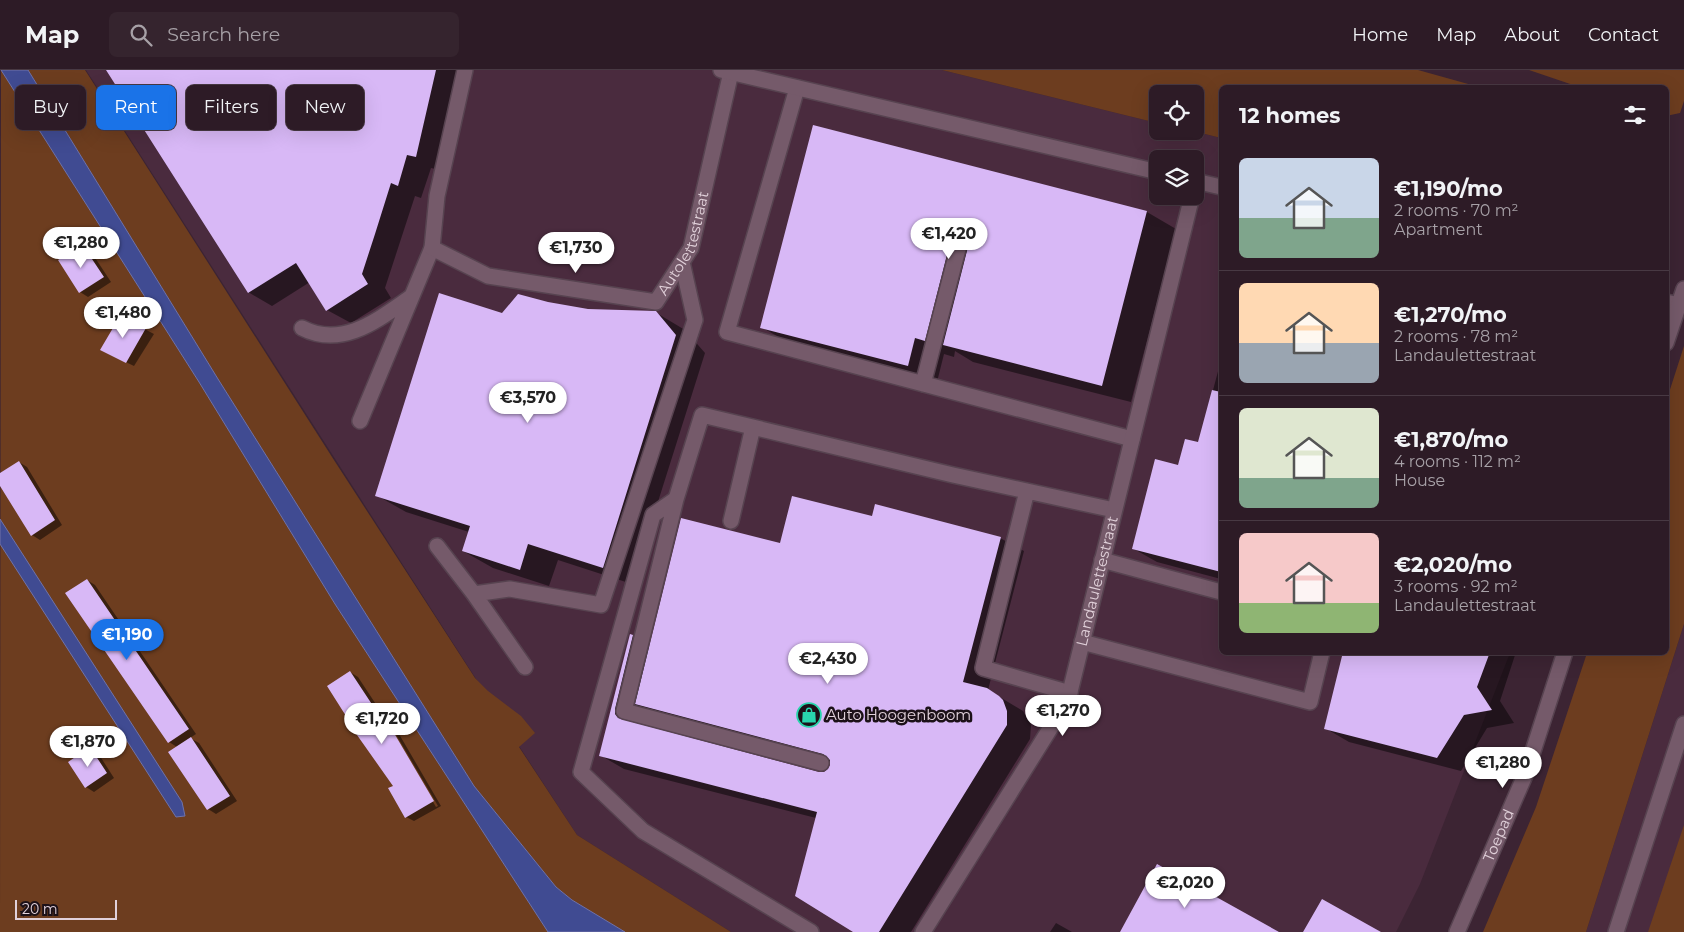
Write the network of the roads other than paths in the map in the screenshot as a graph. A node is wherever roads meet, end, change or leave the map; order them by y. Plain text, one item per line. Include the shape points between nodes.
1 (465, 70) edge
2 (726, 71) edge
3 (797, 88) junction
4 (1149, 170) edge
5 (1204, 184) edge
6 (1219, 187) edge
7 (1190, 205) edge
8 (960, 240) dead end
9 (432, 248) junction
10 (682, 262) junction
11 (1684, 289) edge
12 (412, 296) junction
13 (1672, 303) edge
14 (1669, 323) edge
15 (302, 328) dead end
16 (923, 384) junction
17 (360, 421) dead end
18 (753, 427) junction
19 (1132, 439) junction
20 (1027, 491) junction
21 (676, 499) junction
22 (1114, 510) junction
23 (731, 522) dead end
24 (437, 546) dead end
25 (1102, 560) junction
26 (1219, 591) edge
27 (474, 594) junction
28 (1082, 642) junction
29 (1321, 655) edge
30 (1565, 655) edge
31 (525, 667) dead end
32 (1070, 693) junction
33 (1684, 724) edge
34 (821, 763) dead end
35 (811, 932) edge
36 (923, 932) edge
37 (1457, 932) edge
38 (1616, 932) edge

1 - 9 street via 436,196
2 - 3 street, Autolettestraat
2 - 10 street, Autolettestraat via 691,248
3 - 4 street, Autolettestraat
3 - 16 street via 727,332
5 - 6 street
7 - 19 street, Landaulettestraat
8 - 16 street
9 - 10 street, Autolettestraat via 488,276 656,302
9 - 12 street
10 - 27 street via 695,320 602,605 510,589
11 - 13 street
12 - 15 street via 372,324 344,335 313,333
12 - 17 street
13 - 14 street
16 - 19 street
18 - 20 street
18 - 21 street via 702,415
18 - 23 street
19 - 22 street, Landaulettestraat
20 - 22 street
20 - 32 street via 983,668
21 - 34 street via 624,711
21 - 35 street via 653,515 581,772 643,831
22 - 25 street, Landaulettestraat
24 - 27 street
25 - 26 street
25 - 28 street, Landaulettestraat
27 - 31 street
28 - 29 street via 1310,702
28 - 32 street, Landaulettestraat
30 - 37 street, Toepad via 1526,773
32 - 36 street, Landaulettestraat
33 - 38 street

